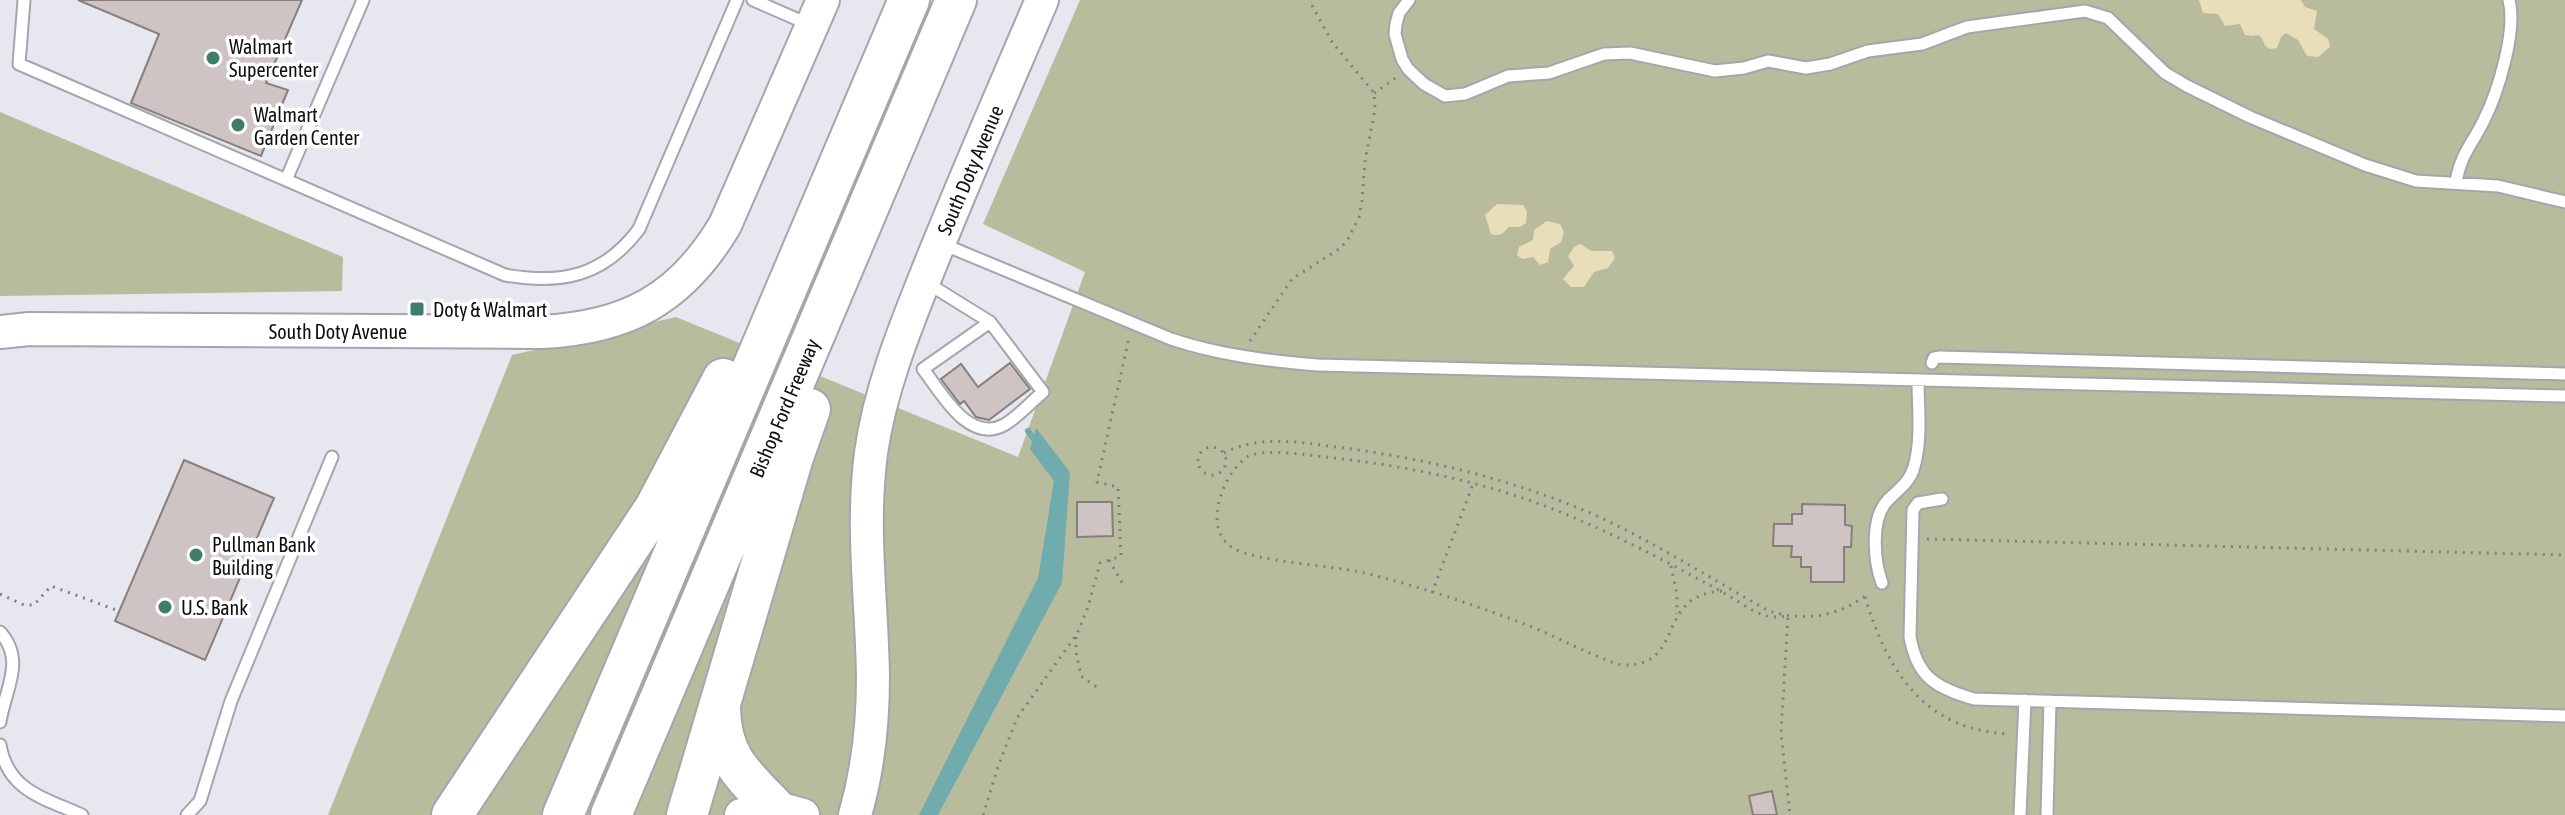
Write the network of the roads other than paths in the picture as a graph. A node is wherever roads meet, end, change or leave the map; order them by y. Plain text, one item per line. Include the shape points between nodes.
1 (24, 0) edge
2 (363, 0) edge
3 (737, 0) edge
4 (753, 0) edge
5 (909, 0) edge
6 (956, 0) edge
7 (1042, 0) edge
8 (1409, 0) edge
9 (2509, 0) edge
10 (817, 12) edge
11 (883, 171) junction
12 (286, 180) junction
13 (2456, 182) junction
14 (2565, 202) edge
15 (939, 242) junction
16 (924, 281) junction
17 (787, 283) junction
18 (990, 322) junction
19 (0, 332) edge
20 (1932, 363) dead end
21 (2565, 374) edge
22 (1918, 380) junction
23 (2565, 396) edge
24 (332, 457) dead end
25 (1942, 499) dead end
26 (1882, 583) road end
27 (0, 632) edge
28 (2025, 700) junction
29 (2050, 701) junction
30 (720, 705) junction
31 (2565, 716) edge
32 (0, 722) edge
33 (0, 745) edge
34 (773, 812) edge
35 (82, 815) edge
36 (187, 815) edge
37 (452, 815) edge
38 (563, 815) edge
39 (611, 815) edge
40 (687, 815) edge
41 (855, 815) edge
42 (2020, 815) edge
43 (2047, 815) edge

1 - 12 lane via 19,64
2 - 12 lane
3 - 12 lane via 639,229 625,249 599,267 558,278 505,275
4 - 10 lane
5 - 17 highway
6 - 11 highway, Bishop Ford Freeway
7 - 15 street, South Doty Avenue
8 - 13 lane via 1399,13 1395,34 1402,59 1424,84 1445,96 1465,94 1508,76 1562,70 1604,54 1630,53 1715,71 1768,61 1806,68 1868,51 1922,44 1967,27 2085,11 2108,18 2165,73 2250,117 2399,177
9 - 13 lane via 2512,22 2493,97 2462,157
10 - 19 street, South Doty Avenue via 711,249 672,290 621,318 583,329 541,332
11 - 30 highway via 842,322 793,457
11 - 39 highway, Bishop Ford Freeway
13 - 14 lane
15 - 16 street, South Doty Avenue
15 - 22 lane via 1133,323 1237,356 1318,365
16 - 18 lane
16 - 41 street, South Doty Avenue via 878,411 871,452 865,546 871,734
17 - 37 highway via 746,337 655,508
17 - 38 highway
18 - 18 lane via 1043,392 1002,426 983,428 955,412 923,369
20 - 21 lane via 1940,357
22 - 23 lane
22 - 26 lane via 1914,469 1886,502 1878,521 1877,569
24 - 36 lane via 231,701 200,801
25 - 28 lane via 1918,503 1911,518 1913,653 1925,674 1946,690 1974,699
27 - 32 lane via 12,649 12,675
28 - 29 lane
28 - 42 lane
29 - 31 lane
29 - 43 lane
30 - 34 highway via 728,753
30 - 40 highway
33 - 35 lane via 18,784

